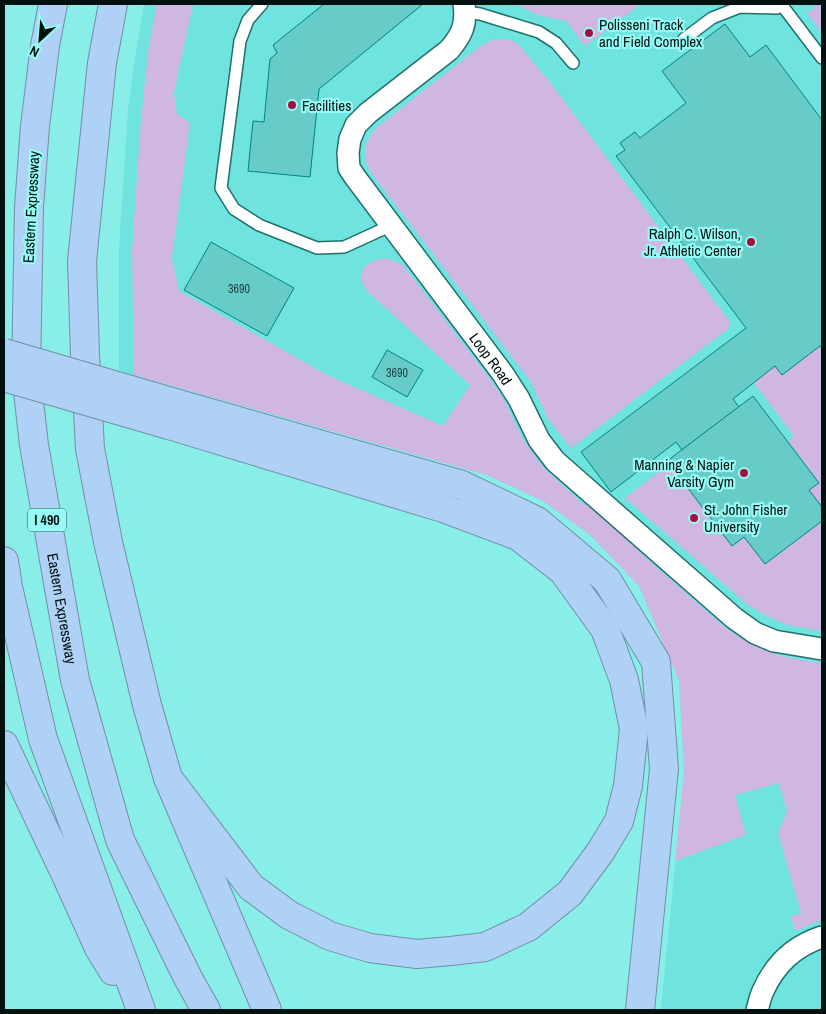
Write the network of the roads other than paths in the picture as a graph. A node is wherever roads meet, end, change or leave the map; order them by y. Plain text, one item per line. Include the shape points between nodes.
1 (53, 4) edge
2 (113, 4) edge
3 (262, 4) edge
4 (781, 4) edge
5 (465, 8) edge
6 (684, 38) dead end
7 (822, 58) edge
8 (573, 63) dead end
9 (390, 226) junction
10 (4, 353) edge
11 (4, 377) edge
12 (168, 413) junction
13 (4, 561) edge
14 (822, 649) edge
15 (4, 745) edge
16 (168, 778) junction
17 (822, 937) edge
18 (140, 1010) edge
19 (206, 1010) edge
20 (267, 1010) edge
21 (640, 1010) edge
22 (757, 1010) edge

1 - 19 highway, Eastern Expressway / I 490 via 35,126 29,206 26,374 34,446 75,680 120,840
2 - 16 highway via 102,63 82,261 90,449 108,542
3 - 9 lane via 248,20 240,41 221,188 234,209 259,225 317,248 344,247
4 - 6 lane via 777,8 740,7 712,18
4 - 7 lane
5 - 8 lane via 539,32 556,43
5 - 9 street, Loop Road via 464,25 450,50 368,113 356,125 350,139 348,153 354,177
9 - 14 street, Loop Road via 503,374 539,440 555,461 755,633 774,641
10 - 12 highway, bridge
11 - 12 highway, bridge
12 - 16 highway via 518,536 563,571 605,630 624,680 634,729 628,786 619,821 602,851 570,893 528,928 485,947 451,951 417,954 370,948 330,936 289,915 251,887
12 - 21 highway via 462,485 537,521 607,580 656,662 664,769
13 - 18 highway via 42,738
15 - 18 highway via 99,948
16 - 20 highway
17 - 22 street via 789,954 773,972

